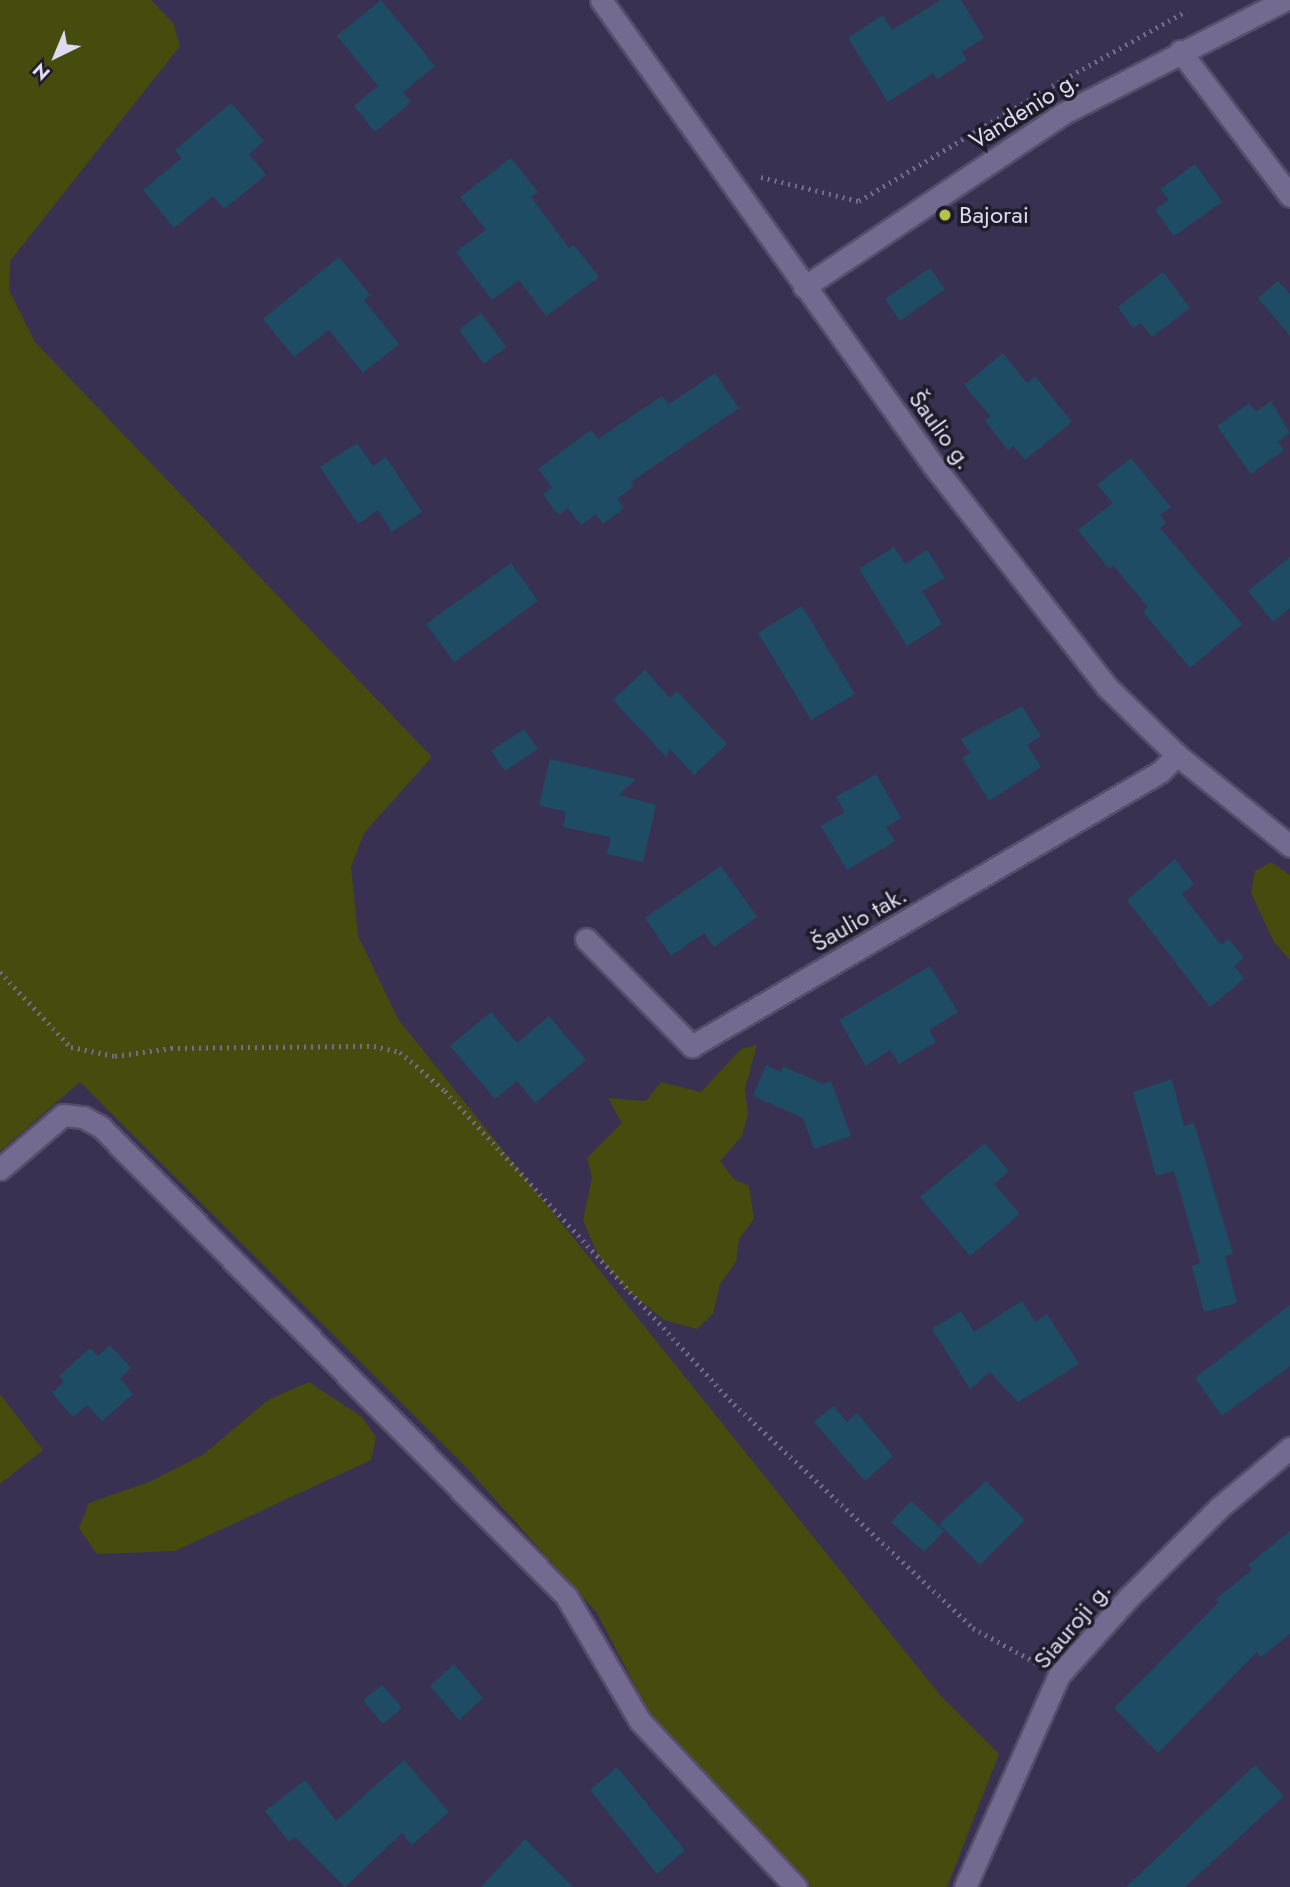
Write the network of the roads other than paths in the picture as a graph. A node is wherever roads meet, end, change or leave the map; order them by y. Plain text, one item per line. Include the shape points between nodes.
1 (601, 0) edge
2 (1285, 0) edge
3 (1180, 51) junction
4 (1290, 196) edge
5 (804, 287) junction
6 (1177, 755) junction
7 (1290, 846) edge
8 (586, 939) dead end
9 (0, 1169) edge
10 (1290, 1448) edge
11 (796, 1887) edge
12 (965, 1887) edge

1 - 5 street, Šaulio g.
2 - 3 street, Vandenio g.
3 - 4 street
3 - 5 street, Vandenio g. via 1062,114
5 - 6 street, Šaulio g. via 1026,586 1107,687
6 - 7 street, Šaulio g.
6 - 8 street, Šaulio tak. via 1137,786 692,1046
9 - 11 street via 63,1115 83,1116 101,1127 566,1596 640,1721
10 - 12 street, Siauroji g. via 1220,1507 1059,1675

